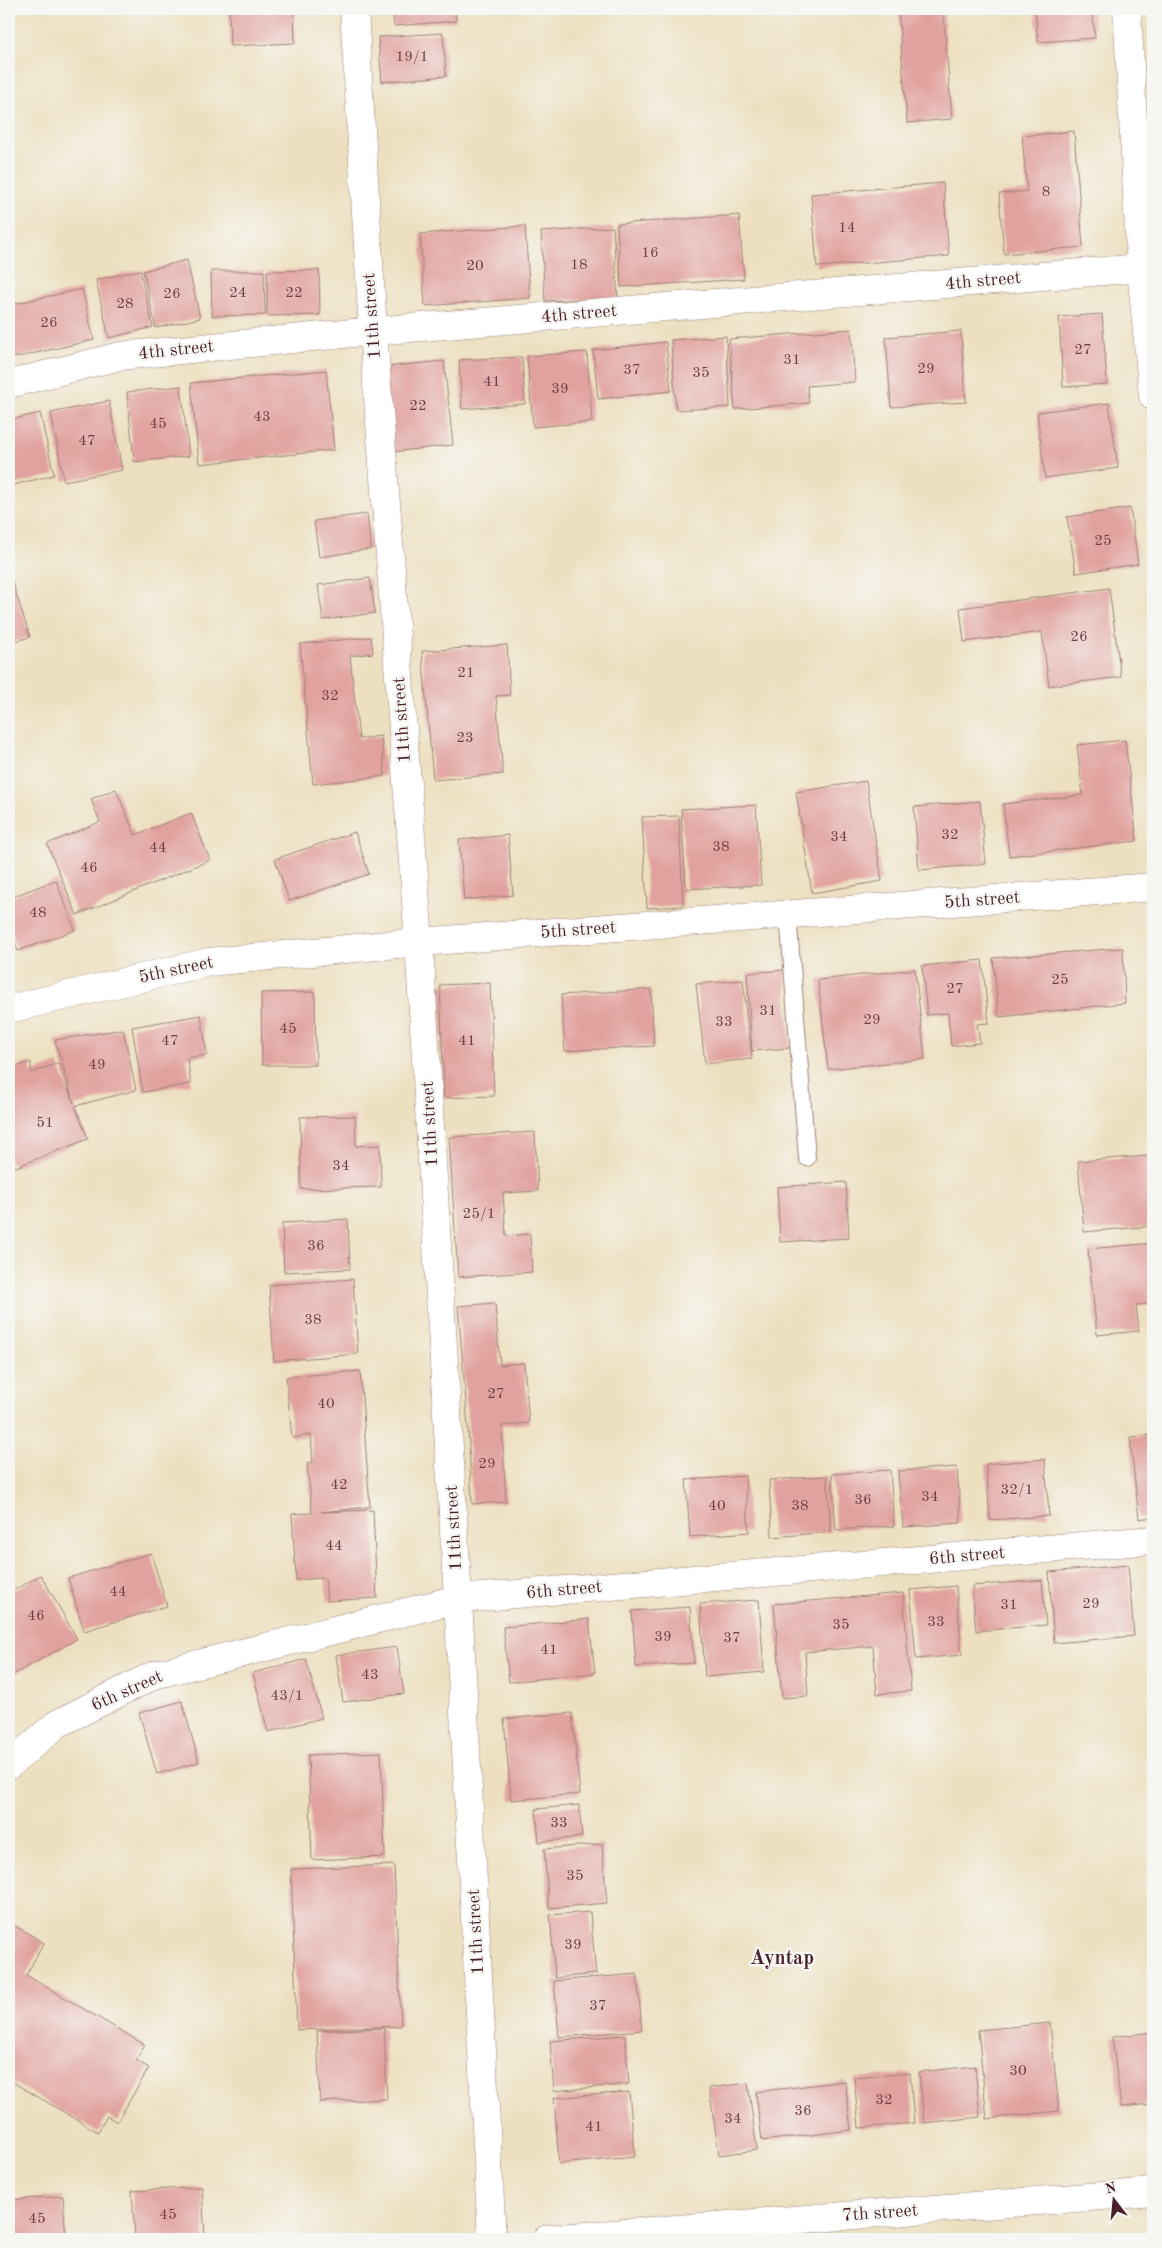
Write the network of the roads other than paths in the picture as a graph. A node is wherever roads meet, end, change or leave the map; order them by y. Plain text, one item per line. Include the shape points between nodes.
1 (354, 9) edge
2 (1127, 9) edge
3 (1147, 268) edge
4 (373, 331) junction
5 (9, 384) edge
6 (1153, 396) edge
7 (1153, 887) edge
8 (788, 914) junction
9 (419, 942) junction
10 (9, 1010) edge
11 (807, 1158) dead end
12 (1153, 1540) edge
13 (458, 1599) junction
14 (9, 1765) edge
15 (1153, 2192) edge
16 (492, 2239) edge
17 (546, 2239) edge

1 - 4 street, 11th street
2 - 3 street
3 - 4 street, 4th street
3 - 6 street
4 - 5 street, 4th street via 120,356
4 - 9 street, 11th street
7 - 8 street, 5th street
8 - 9 street, 5th street
8 - 11 lane
9 - 10 street, 5th street via 209,962
9 - 13 street, 11th street
12 - 13 street, 6th street
13 - 14 street, 6th street via 154,1675 57,1724
13 - 16 street, 11th street
15 - 17 street, 7th street

